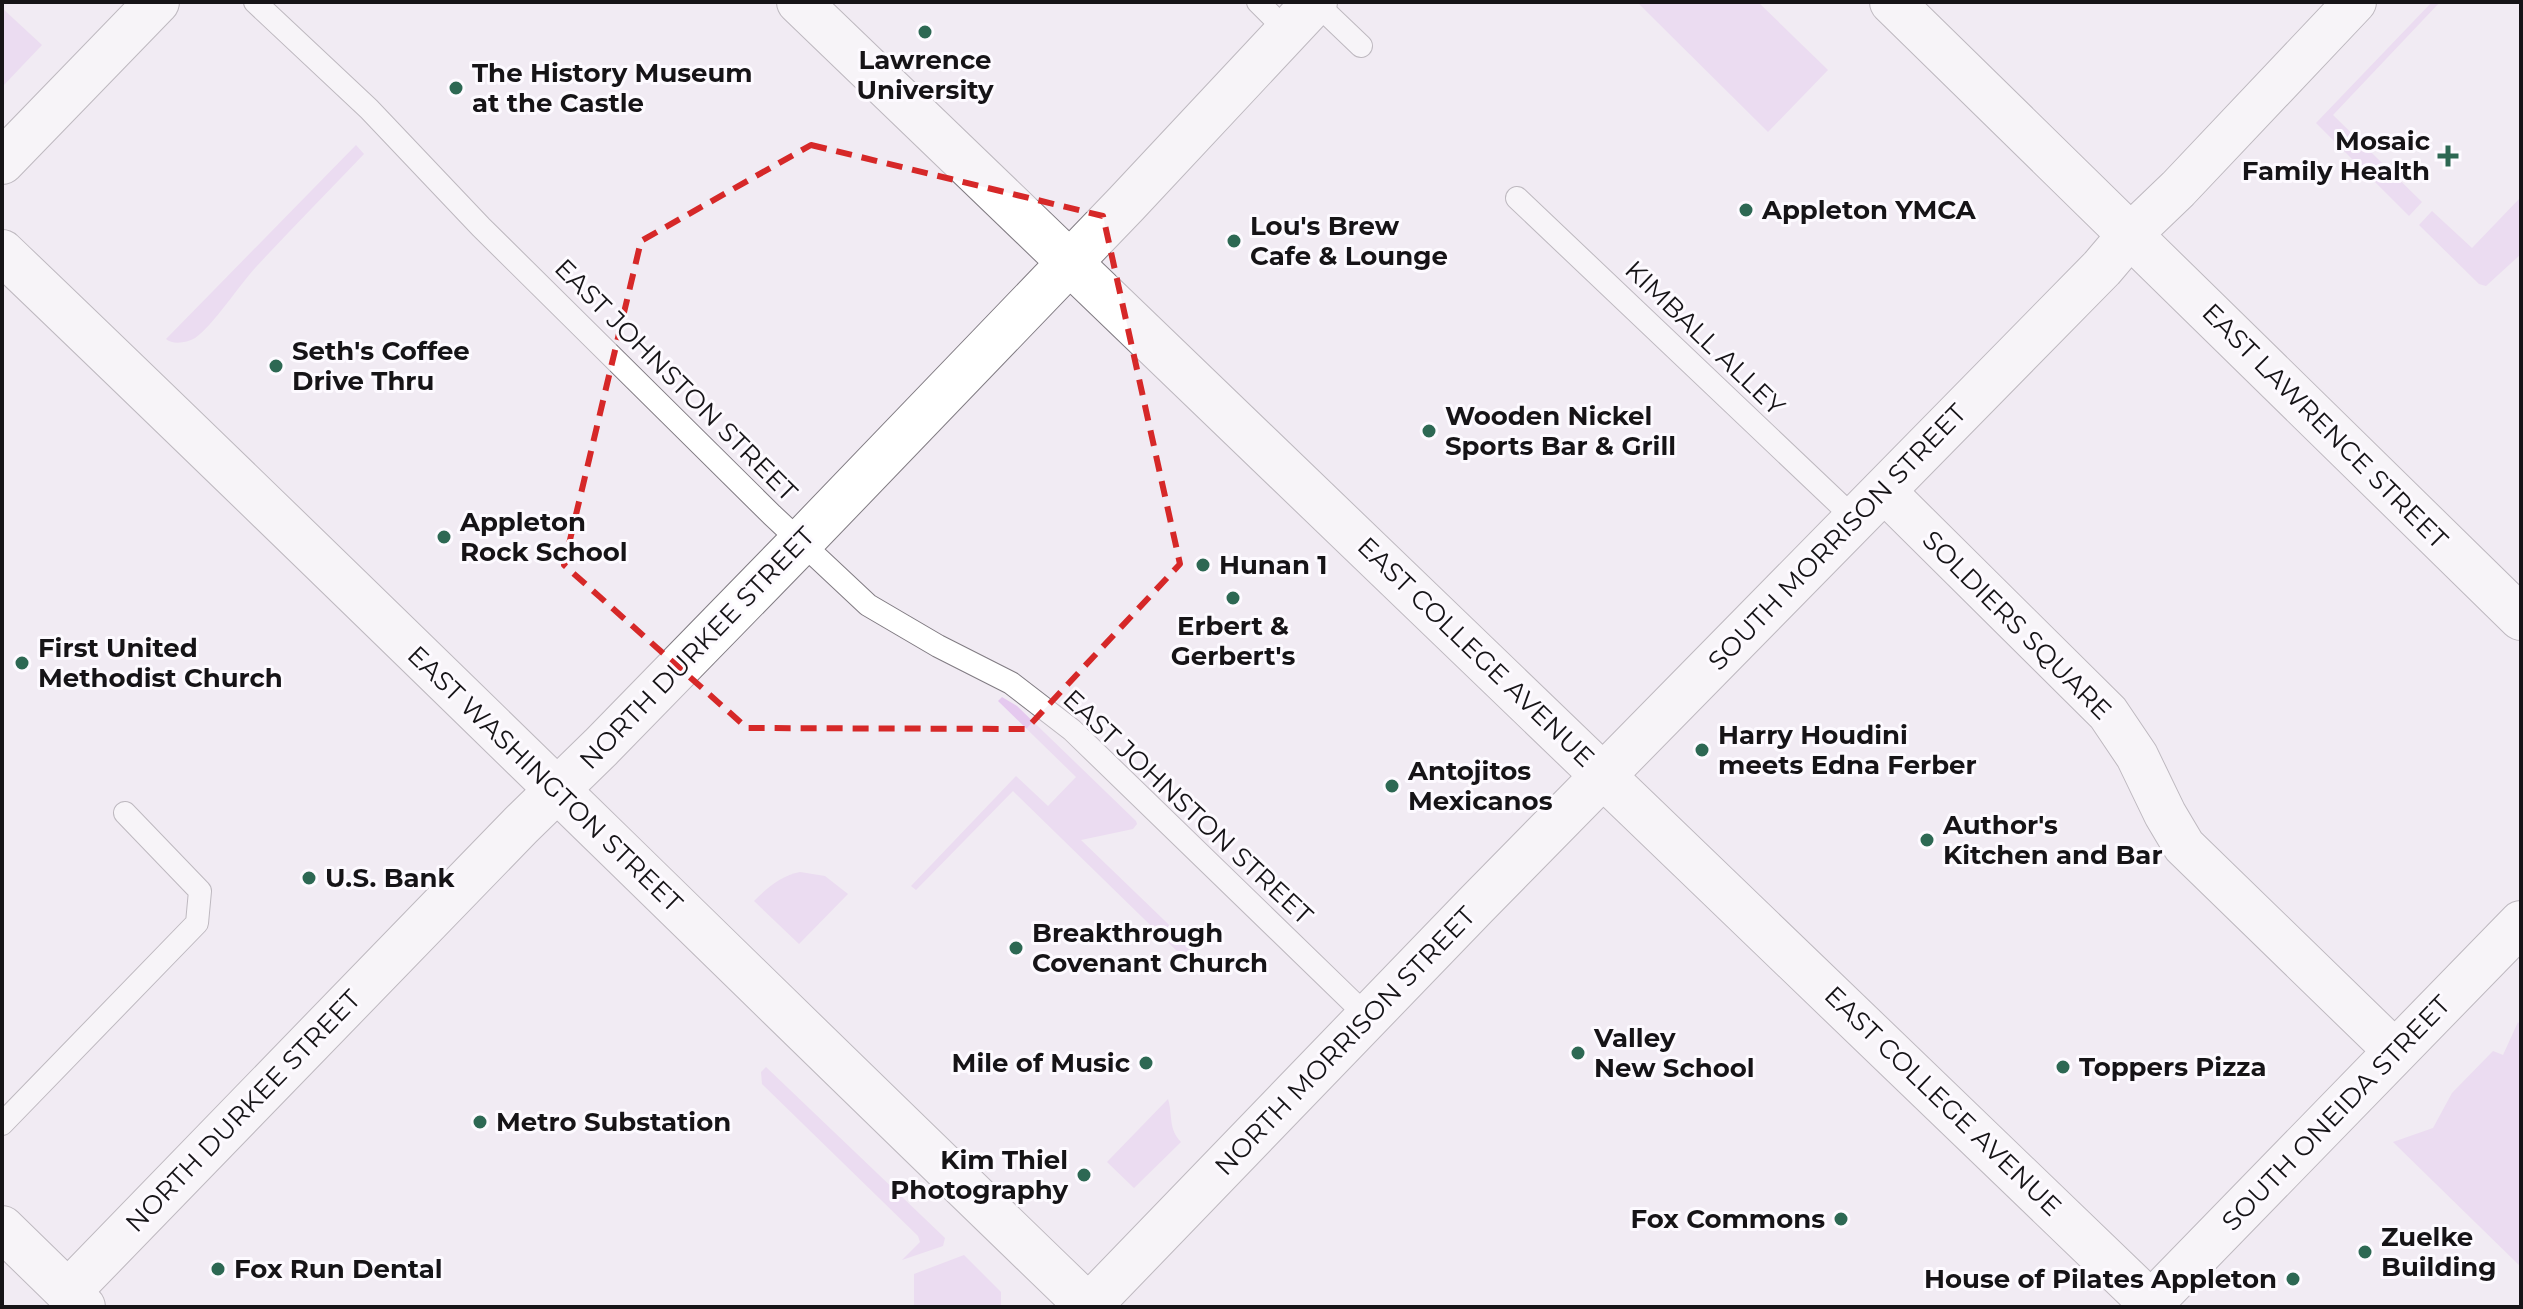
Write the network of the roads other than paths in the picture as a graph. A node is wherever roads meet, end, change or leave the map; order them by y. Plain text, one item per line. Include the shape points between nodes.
1 (157, 2) edge
2 (255, 2) edge
3 (799, 2) edge
4 (1892, 2) edge
5 (2355, 2) edge
6 (1294, 10) edge
7 (1361, 46) dead end
8 (2, 162) edge
9 (1517, 198) dead end
10 (2130, 235) junction
11 (2, 252) edge
12 (1070, 262) junction
13 (1869, 504) junction
14 (801, 542) junction
15 (2521, 618) edge
16 (1604, 775) junction
17 (556, 789) junction
18 (125, 813) dead end
19 (2521, 923) edge
20 (1369, 1018) junction
21 (2396, 1052) junction
22 (2, 1124) edge
23 (2, 1228) edge
24 (68, 1302) edge
25 (2153, 1305) edge
26 (1088, 1307) edge

1 - 8 street
2 - 14 lane, EAST JOHNSTON STREET via 369,109 481,227
3 - 12 street, EAST COLLEGE AVENUE
4 - 10 street, EAST LAWRENCE STREET
5 - 10 street
6 - 7 lane
6 - 12 street, NORTH DURKEE STREET
9 - 13 lane, KIMBALL ALLEY
10 - 13 street, SOUTH MORRISON STREET
10 - 15 street, EAST LAWRENCE STREET
11 - 17 street, EAST WASHINGTON STREET
12 - 14 street, NORTH DURKEE STREET
12 - 16 street, EAST COLLEGE AVENUE
13 - 16 street, SOUTH MORRISON STREET
13 - 21 street, SOLDIERS SQUARE via 2108,713 2184,846
14 - 17 street, NORTH DURKEE STREET
14 - 20 lane, EAST JOHNSTON STREET via 868,605 1011,683 1072,730
16 - 20 street, NORTH MORRISON STREET
16 - 25 street, EAST COLLEGE AVENUE
17 - 24 street, NORTH DURKEE STREET
17 - 26 street, EAST WASHINGTON STREET
18 - 22 lane via 200,891 197,923
19 - 21 street, SOUTH ONEIDA STREET
20 - 26 street, NORTH MORRISON STREET
21 - 25 street, SOUTH ONEIDA STREET
23 - 24 street

